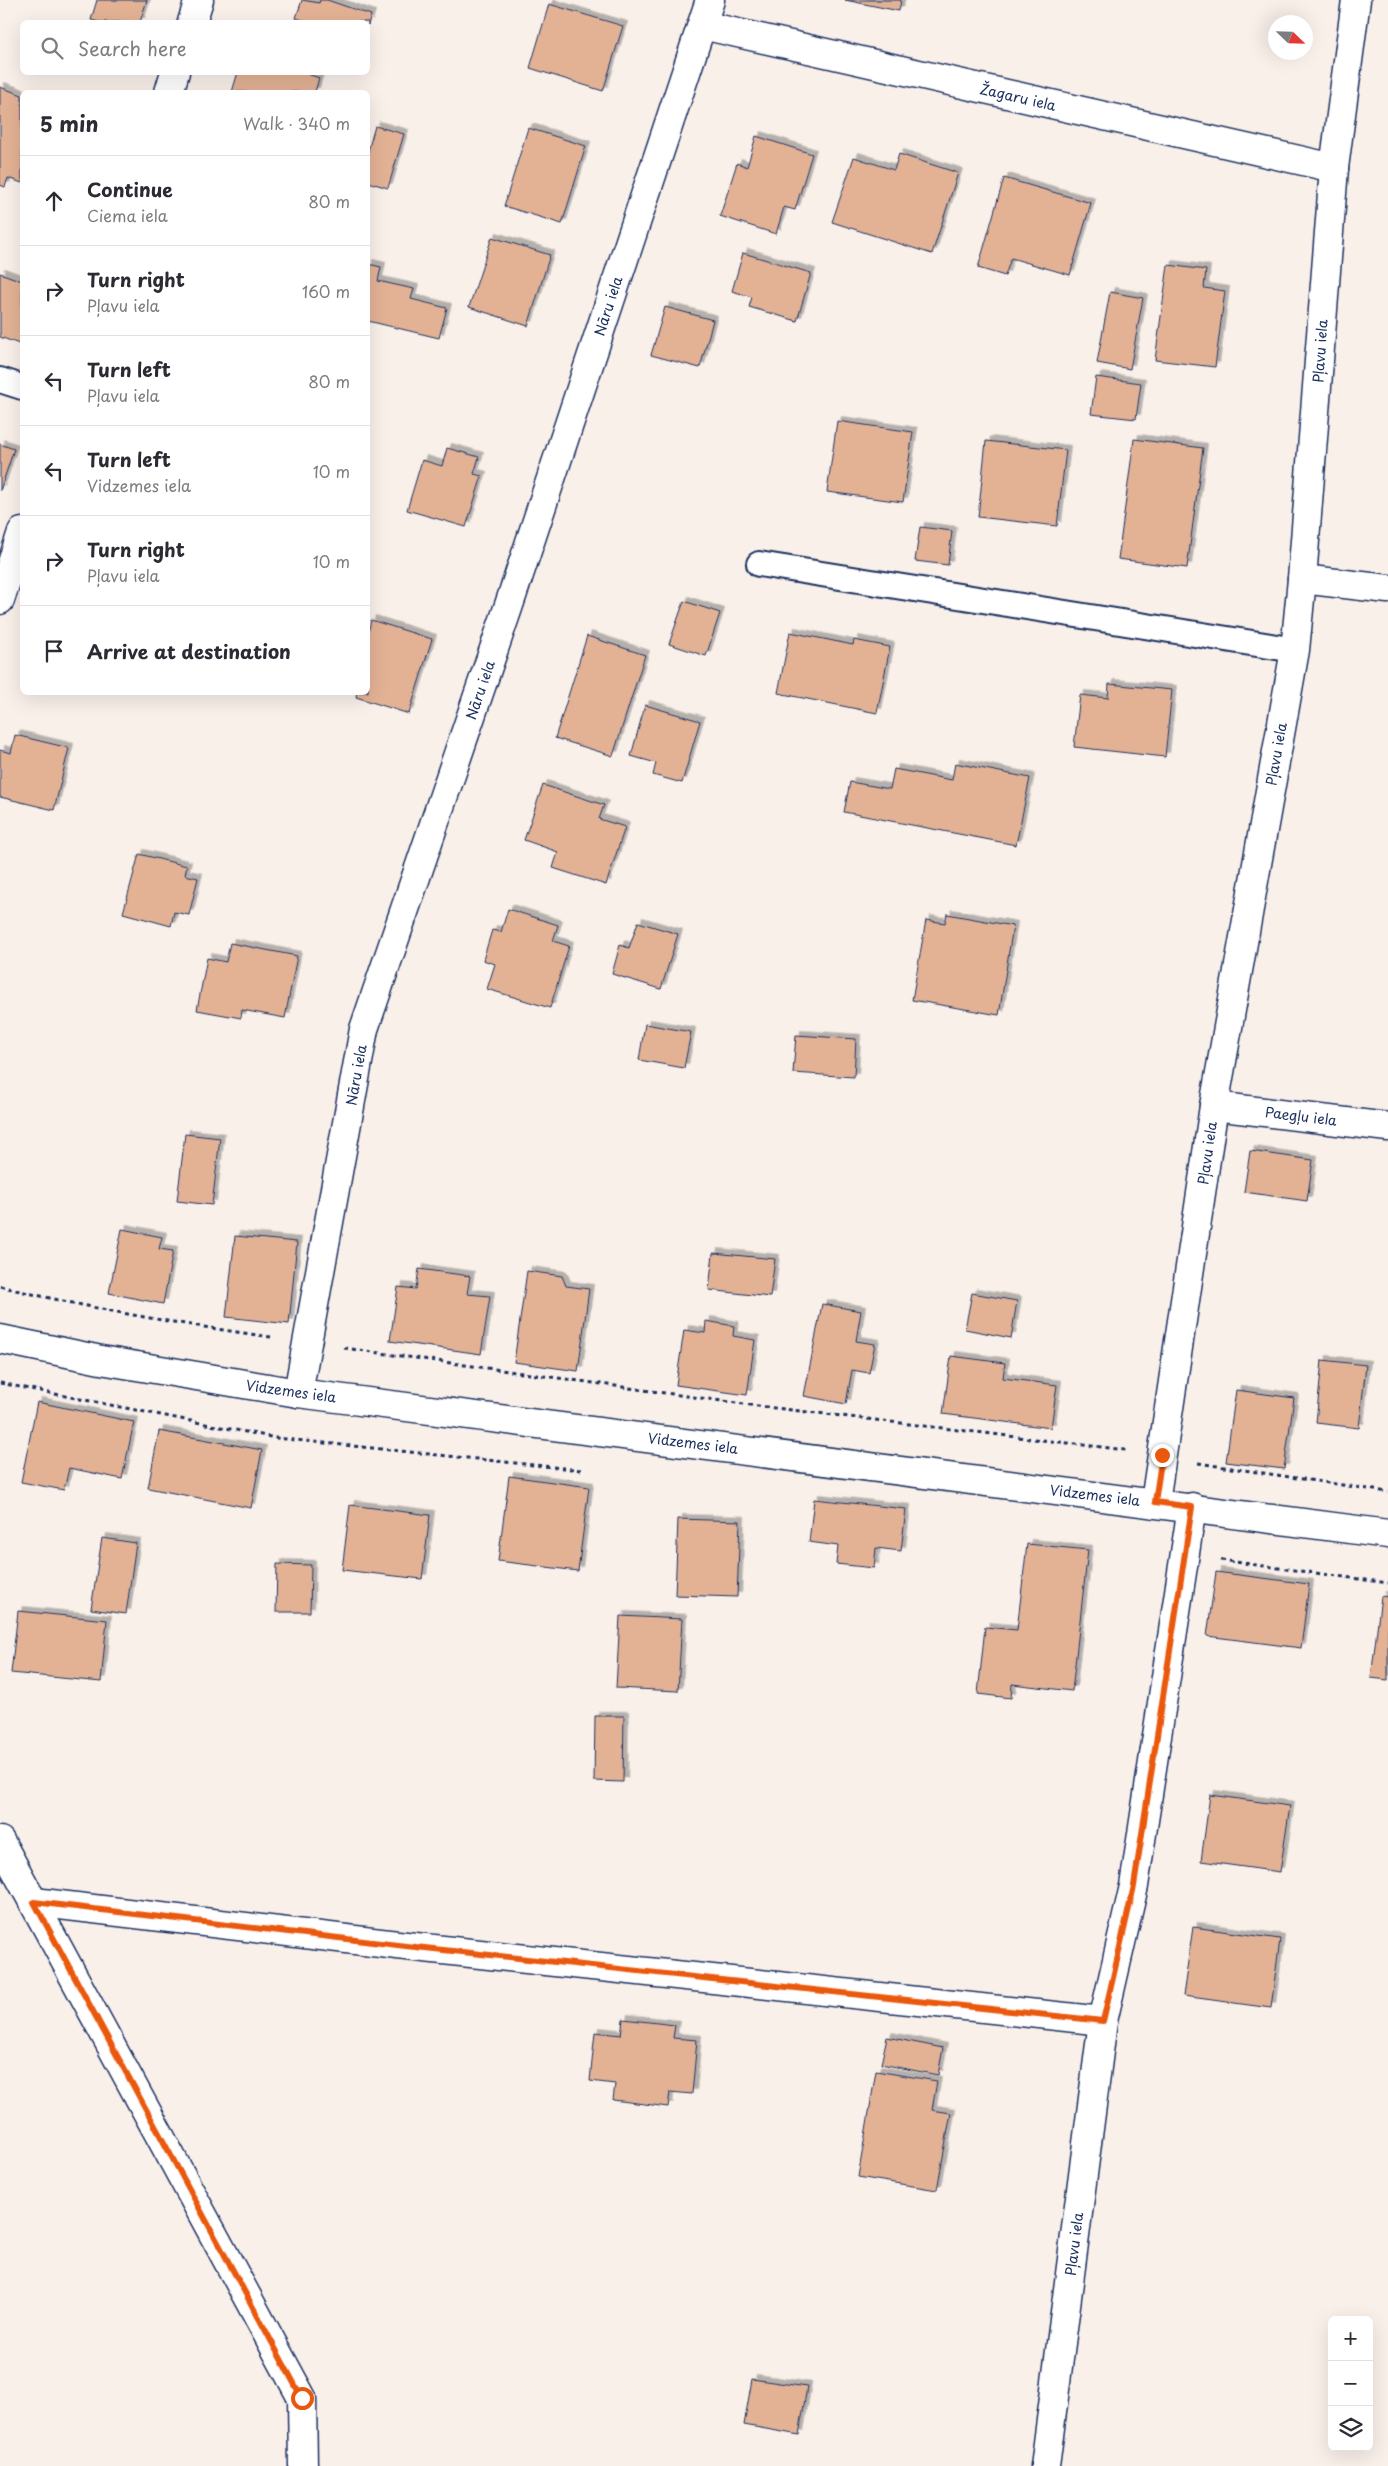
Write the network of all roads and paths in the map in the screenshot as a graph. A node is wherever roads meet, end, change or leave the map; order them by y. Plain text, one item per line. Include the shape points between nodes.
1 (199, 0) edge
2 (1356, 0) edge
3 (706, 13) edge
4 (193, 20) edge
5 (174, 75) edge
6 (170, 90) edge
7 (1334, 168) junction
8 (0, 380) edge
9 (20, 386) edge
10 (20, 538) edge
11 (759, 564) dead end
12 (1302, 579) junction
13 (1388, 588) edge
14 (0, 600) edge
15 (1295, 650) junction
16 (1214, 1106) junction
17 (1388, 1127) edge
18 (0, 1286) edge
19 (0, 1339) edge
20 (307, 1343) junction
21 (298, 1393) junction
22 (1162, 1455) junction
23 (1388, 1492) edge
24 (1155, 1502) junction
25 (1192, 1507) junction
26 (1388, 1534) edge
27 (0, 1841) edge
28 (34, 1902) junction
29 (1103, 2021) junction
30 (304, 2466) edge
31 (1044, 2466) edge

1 - 4 street
2 - 7 street, Pļavu iela
3 - 7 street, Žagaru iela
3 - 20 street, Nāru iela via 506,615 364,1029
5 - 6 street
7 - 12 street, Pļavu iela
8 - 9 lane
10 - 14 street
11 - 15 lane
12 - 13 street
12 - 15 street, Pļavu iela
15 - 16 street, Pļavu iela
16 - 17 street, Paegļu iela
16 - 22 street, Pļavu iela
18 - 20 path via 196,1326
19 - 21 street, Vidzemes iela
20 - 21 street, Nāru iela
20 - 22 path via 758,1406
21 - 24 street, Vidzemes iela
22 - 23 path via 1218,1468
22 - 24 street, Pļavu iela
24 - 25 street, Vidzemes iela
25 - 26 street, Vidzemes iela
25 - 29 street, Pļavu iela via 1134,1886
27 - 28 street
28 - 29 street via 406,1946
28 - 30 street via 302,2398
29 - 31 street, Pļavu iela

